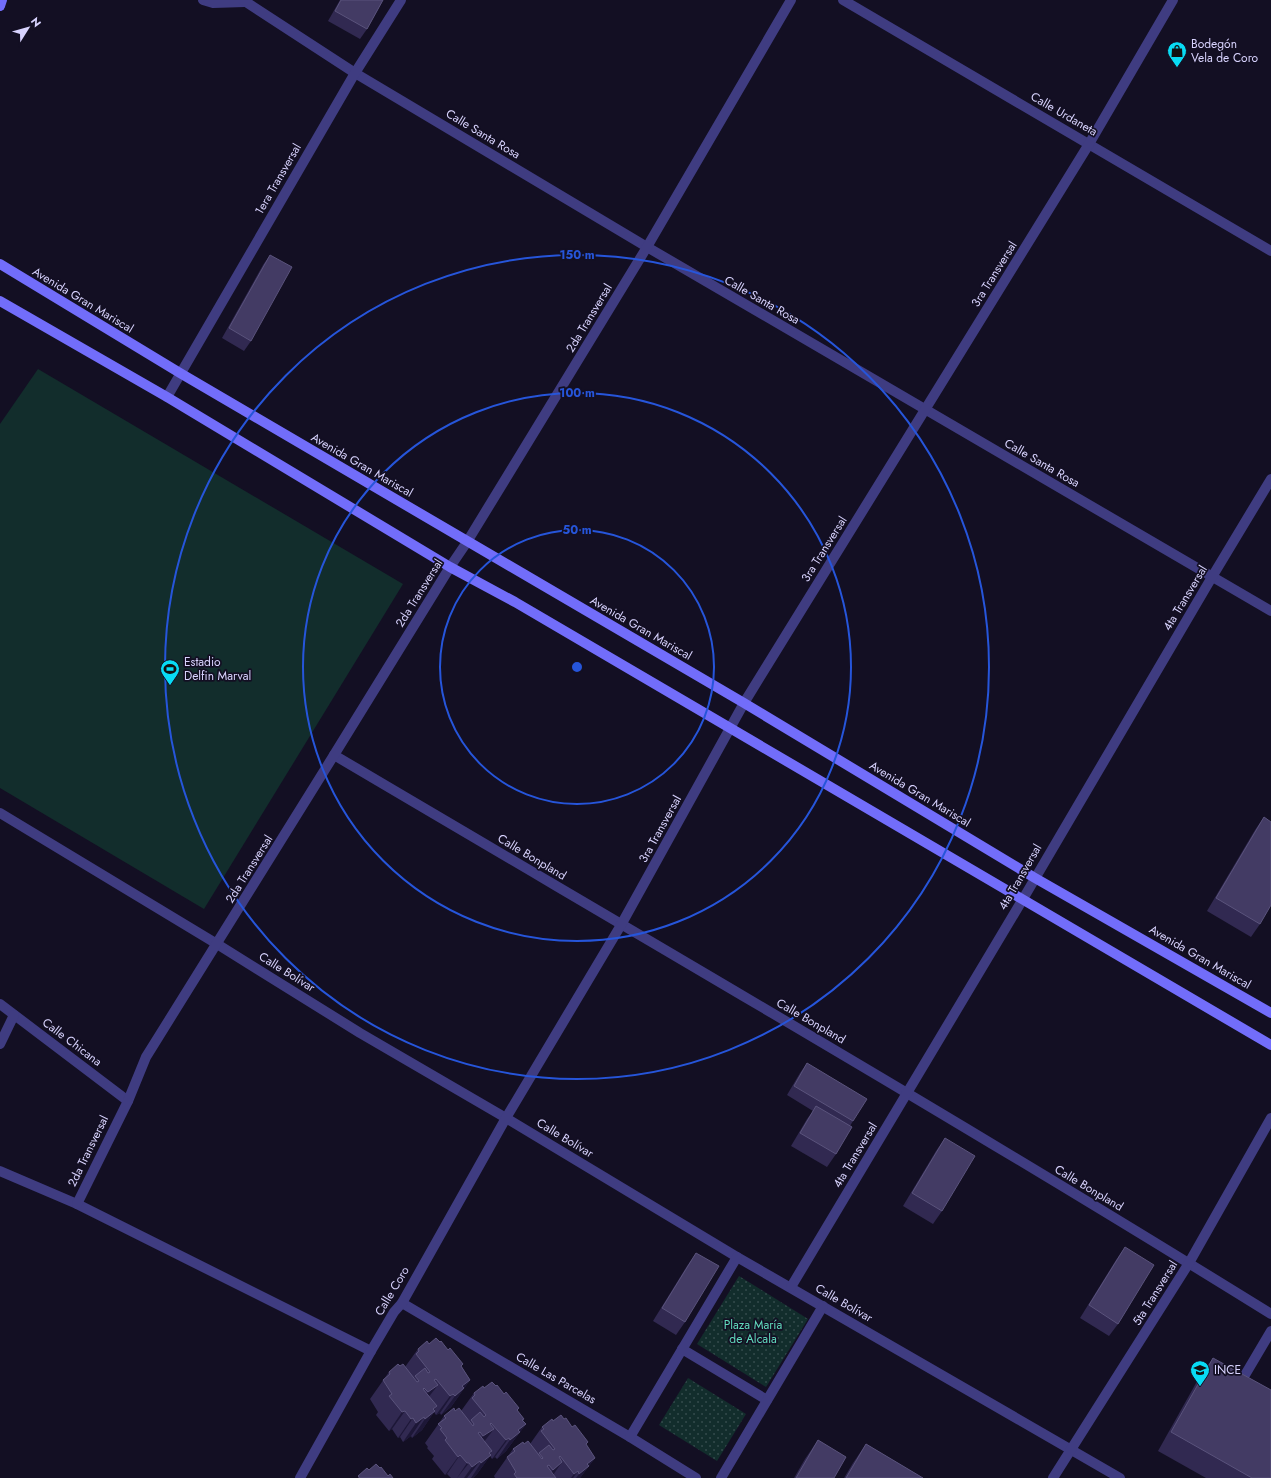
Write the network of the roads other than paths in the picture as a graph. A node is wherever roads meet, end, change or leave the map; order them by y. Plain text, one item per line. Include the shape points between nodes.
1 (2, 0) edge
2 (203, 0) edge
3 (401, 0) edge
4 (791, 0) edge
5 (843, 0) edge
6 (1173, 0) edge
7 (248, 2) edge
8 (0, 6) edge
9 (356, 73) junction
10 (1089, 144) junction
11 (647, 247) junction
12 (1271, 251) edge
13 (0, 264) edge
14 (0, 301) edge
15 (180, 373) junction
16 (167, 397) junction
17 (926, 410) junction
18 (1271, 479) edge
19 (467, 542) junction
20 (450, 567) junction
21 (1212, 577) junction
22 (1271, 611) edge
23 (744, 703) junction
24 (730, 728) junction
25 (334, 755) junction
26 (0, 813) edge
27 (1035, 878) junction
28 (1023, 899) junction
29 (621, 925) junction
30 (217, 944) junction
31 (0, 1004) edge
32 (1271, 1013) edge
33 (14, 1015) junction
34 (0, 1044) edge
35 (1271, 1046) edge
36 (907, 1093) junction
37 (128, 1101) junction
38 (506, 1118) junction
39 (1271, 1118) edge
40 (0, 1172) edge
41 (77, 1204) junction
42 (737, 1256) junction
43 (1189, 1263) junction
44 (791, 1287) junction
45 (402, 1303) junction
46 (823, 1306) junction
47 (1271, 1314) edge
48 (1271, 1331) edge
49 (682, 1349) junction
50 (372, 1351) junction
51 (1245, 1376) edge
52 (767, 1400) junction
53 (630, 1437) junction
54 (1072, 1449) junction
55 (300, 1478) edge
56 (696, 1478) edge
57 (722, 1478) edge
58 (1053, 1478) edge
59 (1120, 1478) edge

1 - 8 street
2 - 7 street, Calle Santa Rosa via 213,3
3 - 9 street, 1era Transversal
4 - 11 street, 2da Transversal
5 - 10 street, Calle Urdaneta
6 - 10 street, 3ra Transversal
7 - 9 street, Calle Santa Rosa
9 - 11 street, Calle Santa Rosa
9 - 15 street, 1era Transversal
10 - 12 street, Calle Urdaneta
10 - 17 street, 3ra Transversal
11 - 17 street, Calle Santa Rosa
11 - 19 street, 2da Transversal
13 - 15 street, Avenida Gran Mariscal
14 - 16 street
15 - 16 street, 1era Transversal
15 - 19 street, Avenida Gran Mariscal
16 - 20 street
17 - 21 street, Calle Santa Rosa
17 - 23 street, 3ra Transversal
18 - 21 street, 4ta Transversal
19 - 20 street, 2da Transversal
19 - 23 street, Avenida Gran Mariscal
20 - 24 street via 516,602
20 - 25 street, 2da Transversal
21 - 22 street, Calle Santa Rosa
21 - 27 street, 4ta Transversal
23 - 24 street, 3ra Transversal
23 - 27 street, Avenida Gran Mariscal
24 - 28 street
24 - 29 street, 3ra Transversal
25 - 29 street, Calle Bonpland
25 - 30 street, 2da Transversal
26 - 30 street, Calle Bolívar
27 - 28 street, 4ta Transversal
27 - 32 street, Avenida Gran Mariscal
28 - 35 street
28 - 36 street, 4ta Transversal
29 - 36 street, Calle Bonpland
29 - 38 street, 3ra Transversal
30 - 37 street, 2da Transversal via 146,1057
30 - 38 street, Calle Bolívar via 360,1033
31 - 33 street, Calle Chicana
33 - 34 street
33 - 37 street, Calle Chicana
36 - 43 street, Calle Bonpland
36 - 44 street, 4ta Transversal
37 - 41 street, 2da Transversal
38 - 42 street, Calle Bolívar
38 - 45 street, Calle Coro
39 - 43 street, 5ta Transversal
40 - 41 street
41 - 50 street
42 - 44 street, Calle Bolívar
42 - 49 street
43 - 47 street, Calle Bonpland
43 - 54 street, 5ta Transversal
44 - 46 street, Calle Bolívar
45 - 50 street, Calle Coro via 394,1312
45 - 53 street, Calle Las Parcelas
46 - 52 street
46 - 54 street, Calle Bolívar
48 - 51 street
49 - 52 street
49 - 53 street
50 - 55 street, Calle Coro
52 - 57 street
53 - 56 street, Calle Las Parcelas
54 - 58 street, 5ta Transversal
54 - 59 street, Calle Bolívar

